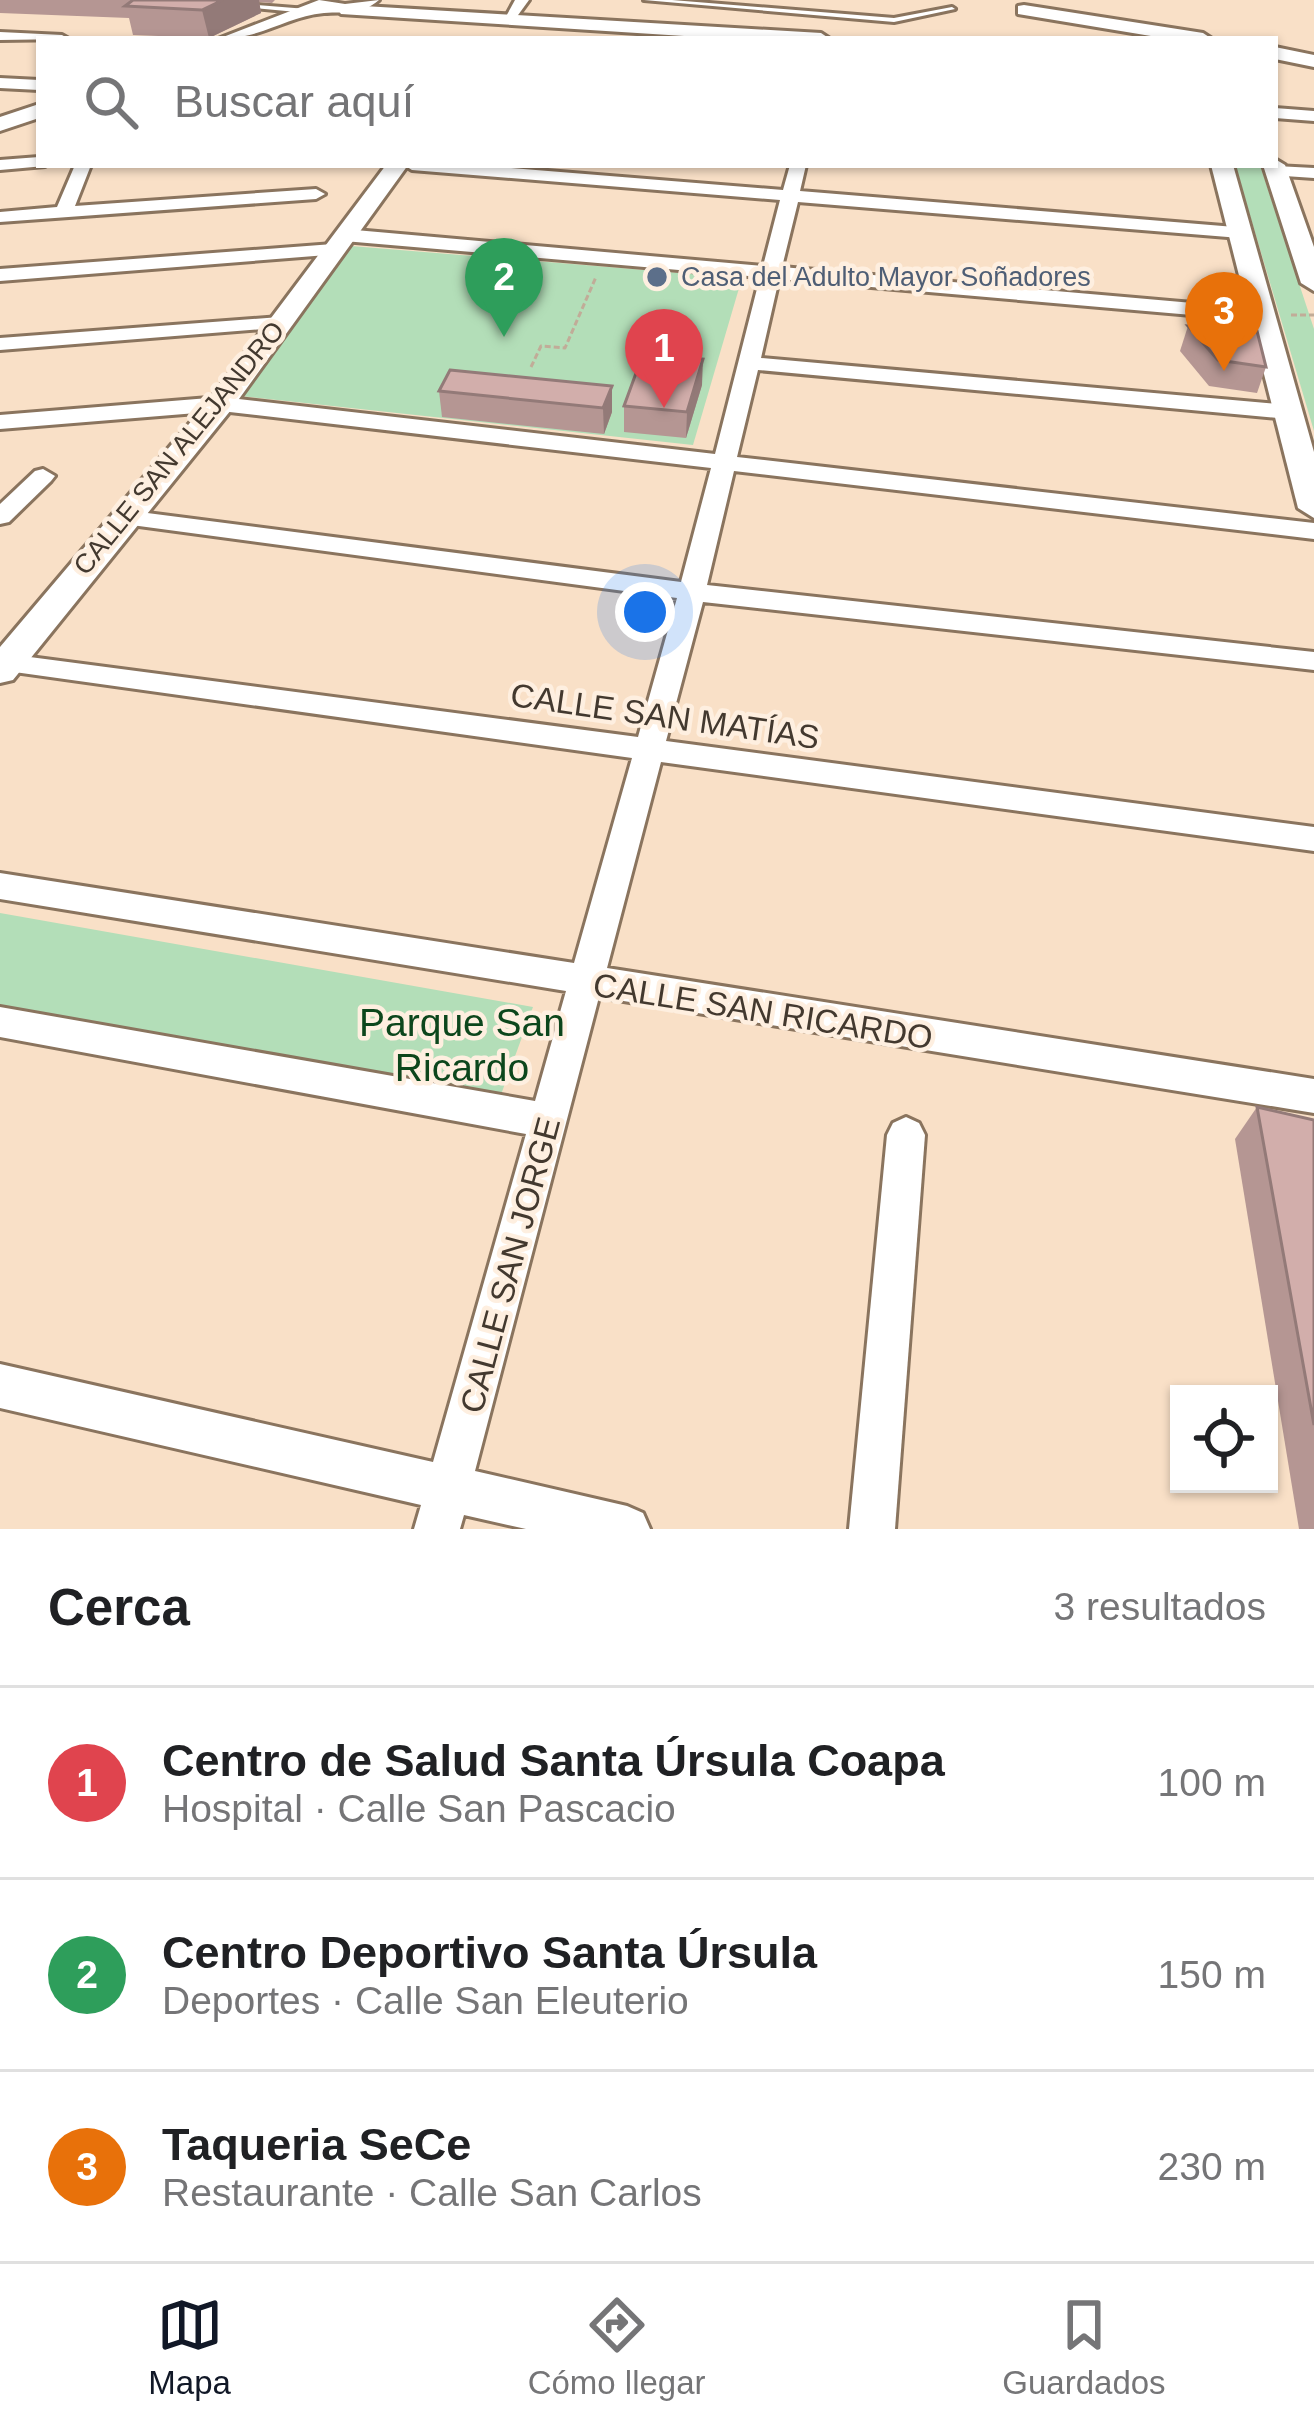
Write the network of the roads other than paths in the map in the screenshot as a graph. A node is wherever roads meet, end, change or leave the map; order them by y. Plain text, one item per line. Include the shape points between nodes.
1 (370, 0) edge
2 (522, 0) edge
3 (647, 0) edge
4 (238, 6) dead end
5 (325, 6) edge
6 (952, 9) dead end
7 (1023, 11) edge
8 (402, 13) junction
9 (508, 19) junction
10 (0, 36) edge
11 (237, 36) edge
12 (253, 36) edge
13 (496, 36) edge
14 (774, 36) edge
15 (1184, 36) edge
16 (36, 38) edge
17 (1278, 54) edge
18 (1314, 64) edge
19 (1278, 67) edge
20 (0, 83) edge
21 (36, 85) edge
22 (1278, 113) edge
23 (1314, 116) edge
24 (36, 162) edge
25 (0, 165) edge
26 (82, 168) edge
27 (395, 168) edge
28 (488, 168) edge
29 (1223, 168) edge
30 (1275, 168) edge
31 (1314, 173) edge
32 (794, 180) edge
33 (316, 194) dead end
34 (64, 212) junction
35 (0, 217) edge
36 (1240, 232) junction
37 (1305, 235) edge
38 (339, 243) junction
39 (772, 270) junction
40 (0, 275) edge
41 (1314, 283) edge
42 (1261, 314) junction
43 (280, 322) junction
44 (0, 344) edge
45 (748, 363) junction
46 (221, 404) junction
47 (1289, 412) junction
48 (0, 422) edge
49 (721, 464) junction
50 (43, 476) dead end
51 (1314, 508) edge
52 (124, 517) junction
53 (0, 518) edge
54 (1314, 531) edge
55 (692, 592) junction
56 (1314, 661) edge
57 (3, 667) edge
58 (649, 751) junction
59 (1314, 839) edge
60 (0, 886) edge
61 (586, 983) junction
62 (0, 1022) edge
63 (1314, 1096) edge
64 (551, 1121) junction
65 (906, 1135) dead end
66 (0, 1386) edge
67 (442, 1510) edge
68 (628, 1529) edge
69 (872, 1529) edge

1 - 5 main road
1 - 8 street
2 - 9 street
3 - 6 lane via 895,20
4 - 5 lane
5 - 8 street
5 - 11 main road
5 - 12 main road
7 - 15 street
8 - 9 street
9 - 13 street
9 - 14 street
10 - 16 street
17 - 18 street
18 - 19 street
20 - 21 street
22 - 23 street
24 - 25 street
26 - 34 street
27 - 38 street, CALLE SAN ALEJANDRO
28 - 32 street
29 - 36 street
30 - 31 street
30 - 37 street
32 - 36 street
32 - 39 street, CALLE SAN JORGE
33 - 34 street
34 - 35 street
36 - 42 street
37 - 41 street
38 - 39 street
38 - 40 street
38 - 43 street, CALLE SAN ALEJANDRO
39 - 42 street
39 - 45 street, CALLE SAN JORGE
42 - 47 street
43 - 44 street
43 - 46 street, CALLE SAN ALEJANDRO
45 - 47 street
45 - 49 street, CALLE SAN JORGE
46 - 48 street
46 - 49 street
46 - 52 street, CALLE SAN ALEJANDRO
47 - 51 street
49 - 54 street
49 - 55 street, CALLE SAN JORGE
50 - 53 street
52 - 55 street
52 - 57 street, CALLE SAN ALEJANDRO
55 - 56 street
55 - 58 street, CALLE SAN JORGE
57 - 58 street, CALLE SAN MATÍAS
58 - 59 street, CALLE SAN MATÍAS
58 - 61 street, CALLE SAN JORGE
60 - 61 street, CALLE SAN RICARDO
61 - 63 street, CALLE SAN RICARDO
61 - 64 street, CALLE SAN JORGE
62 - 64 street
64 - 67 street, CALLE SAN JORGE
65 - 69 street
66 - 67 street
67 - 68 street

